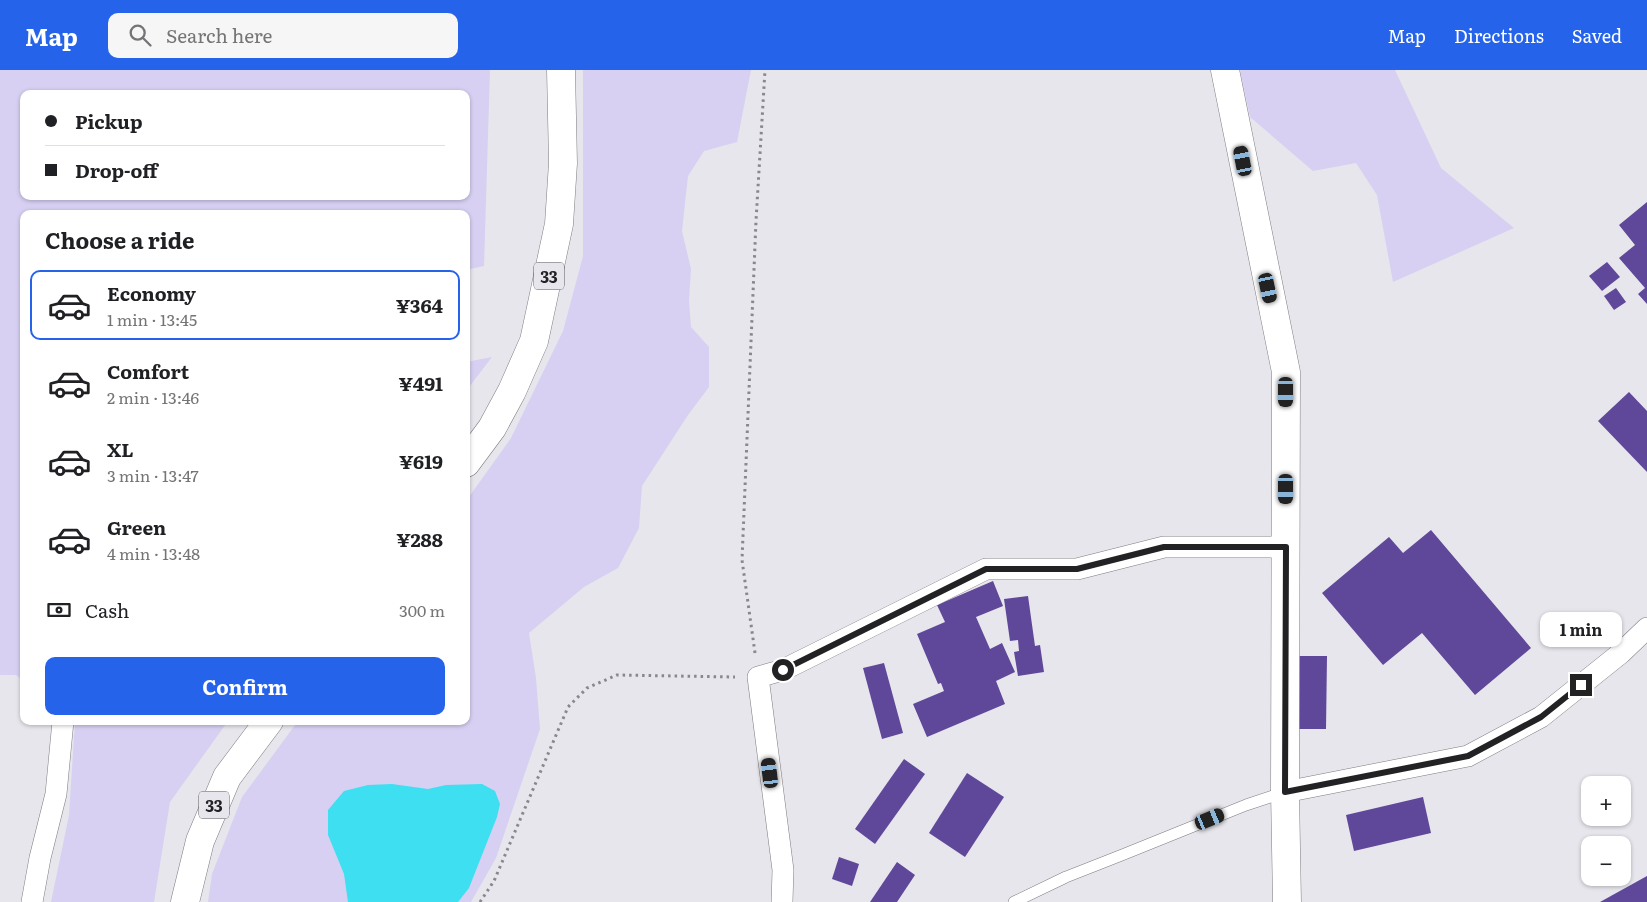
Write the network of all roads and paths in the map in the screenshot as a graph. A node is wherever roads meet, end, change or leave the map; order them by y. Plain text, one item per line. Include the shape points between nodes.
1 (561, 70) edge
2 (765, 70) edge
3 (1225, 70) edge
4 (470, 458) edge
5 (1286, 547) junction
6 (1647, 628) edge
7 (758, 676) junction
8 (63, 725) edge
9 (266, 725) edge
10 (1285, 792) junction
11 (32, 902) edge
12 (185, 902) edge
13 (480, 902) edge
14 (782, 902) edge
15 (1014, 902) edge
16 (1287, 902) edge

1 - 4 street, 33 via 563,163 559,224 534,341 492,428
2 - 7 path via 742,560
3 - 5 street via 1286,372
5 - 7 street via 1164,547 1077,569 986,569 783,670
5 - 10 street
6 - 10 street via 1541,717 1468,756
7 - 13 path via 617,676 587,688 568,707 494,881
7 - 14 street via 783,870
8 - 11 street via 56,794
9 - 12 street, 33 via 223,785 200,842
10 - 15 lane via 1066,876
10 - 16 street

